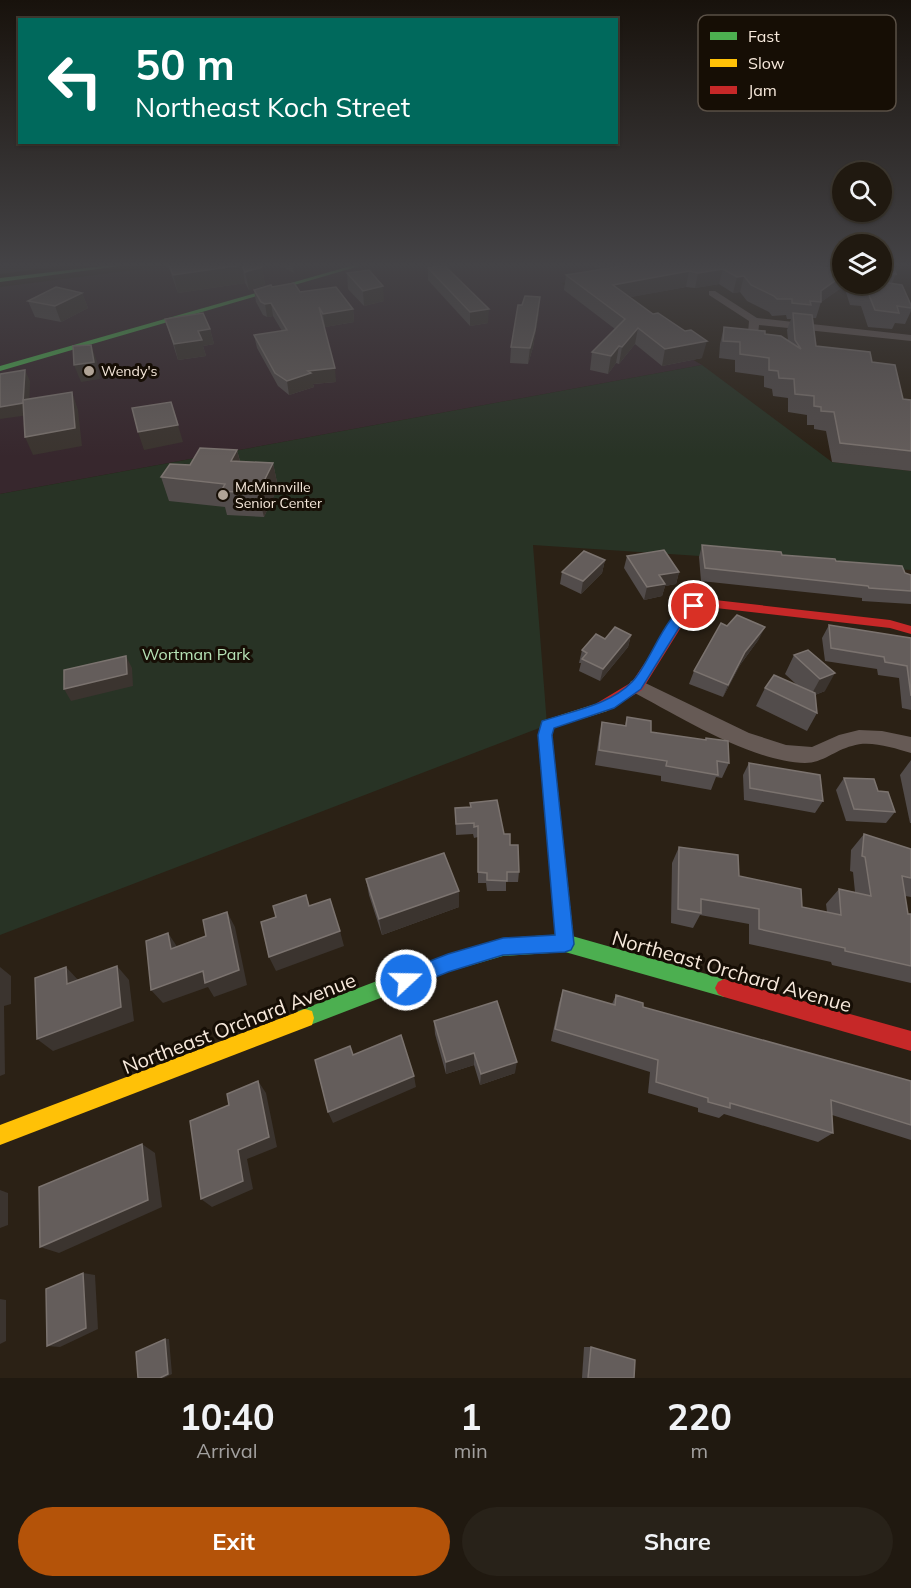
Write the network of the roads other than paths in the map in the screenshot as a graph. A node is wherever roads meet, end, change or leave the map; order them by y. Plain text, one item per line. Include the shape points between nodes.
1 (137, 329) edge
2 (753, 329) edge
3 (831, 329) edge
4 (911, 338) edge
5 (752, 344) edge
6 (0, 369) edge
7 (911, 630) edge
8 (637, 686) junction
9 (911, 745) edge
10 (565, 944) junction
11 (911, 1041) edge
12 (0, 1135) edge

1 - 6 main road
2 - 5 street
3 - 4 street
7 - 8 main road via 890,624 706,603 681,615
8 - 9 street via 750,742 782,752 814,755 853,738 869,737
8 - 10 main road via 609,705 548,725 545,735
10 - 11 main road, Northeast Orchard Avenue
10 - 12 main road, Northeast Orchard Avenue via 503,946 448,963

